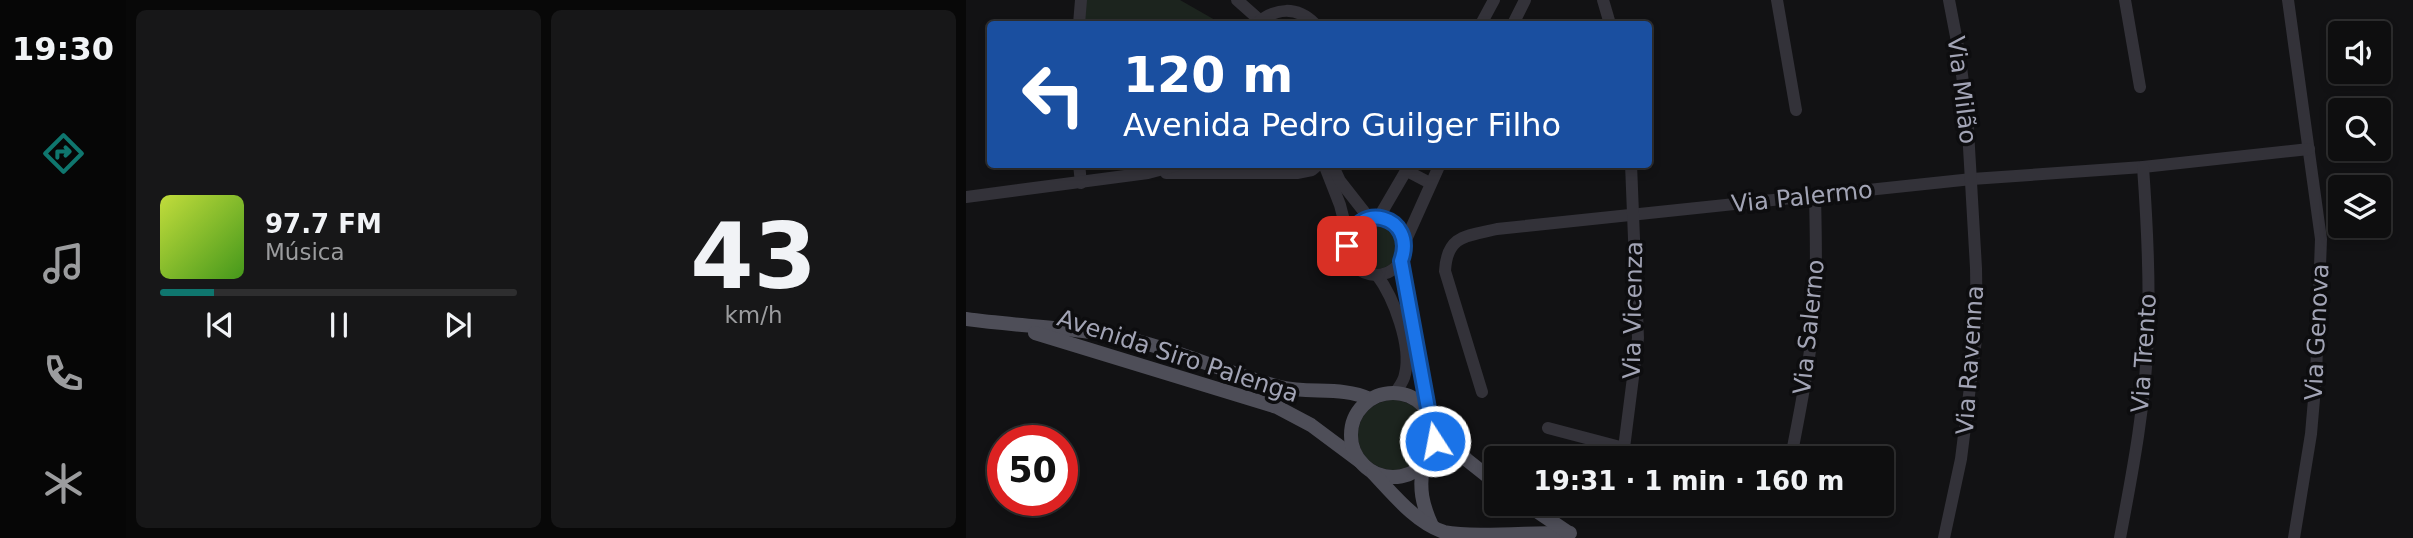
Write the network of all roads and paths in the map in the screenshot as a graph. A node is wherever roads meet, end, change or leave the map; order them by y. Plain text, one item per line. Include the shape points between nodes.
1 (1081, 0) edge
2 (1237, 0) edge
3 (1494, 0) edge
4 (1525, 0) edge
5 (1603, 0) edge
6 (1777, 0) edge
7 (1949, 0) edge
8 (2125, 0) edge
9 (2288, 0) edge
10 (1079, 21) edge
11 (1259, 21) edge
12 (1264, 21) edge
13 (1311, 21) edge
14 (1484, 21) edge
15 (1514, 21) edge
16 (1609, 21) edge
17 (2140, 87) dead end
18 (1796, 110) dead end
19 (2309, 149) junction
20 (2143, 167) junction
21 (1079, 168) edge
22 (1167, 168) edge
23 (1315, 168) edge
24 (1324, 168) edge
25 (1334, 168) edge
26 (1409, 168) edge
27 (1438, 168) edge
28 (1631, 168) edge
29 (1293, 169) edge
30 (1149, 173) junction
31 (1972, 180) junction
32 (1081, 183) junction
33 (1430, 183) junction
34 (1815, 195) junction
35 (966, 197) edge
36 (1634, 214) junction
37 (1374, 218) junction
38 (1348, 236) junction
39 (1405, 242) junction
40 (1401, 261) junction
41 (1377, 275) junction
42 (966, 319) edge
43 (1010, 326) junction
44 (1113, 337) junction
45 (1109, 355) junction
46 (1482, 392) dead end
47 (1395, 393) junction
48 (1370, 399) junction
49 (1432, 421) junction
50 (1548, 428) dead end
51 (1793, 446) edge
52 (1423, 465) junction
53 (1367, 467) junction
54 (1484, 474) edge
55 (1544, 516) edge
56 (1433, 527) junction
57 (1573, 536) edge
58 (1944, 538) edge
59 (2120, 538) edge
60 (2294, 538) edge

1 - 10 street
2 - 11 street
3 - 14 street
4 - 15 street
5 - 16 street
6 - 18 street
7 - 31 street, Via Milão via 1967,113
8 - 17 street
9 - 19 street, Via Genova
12 - 13 street via 1274,14 1296,11
19 - 20 street, Via Palermo
19 - 60 street, Via Genova via 2321,270 2311,434
20 - 31 street, Via Palermo
20 - 59 street, Via Trento via 2149,246 2148,334
21 - 32 street
22 - 30 street
23 - 29 street
24 - 38 street
25 - 37 street
26 - 33 street
26 - 37 street
27 - 33 street
28 - 36 street, Via Vicenza
29 - 30 street
30 - 32 street
31 - 34 street, Via Palermo
31 - 58 street, Via Ravenna via 1977,331 1961,459
32 - 35 street
33 - 39 street
34 - 36 street, Via Palermo
34 - 51 street, Via Salerno via 1813,325
36 - 46 street, Via Palermo via 1497,229 1453,242 1445,271
36 - 50 street, Via Vicenza via 1638,338 1624,448
37 - 38 street via 1360,222
37 - 39 street via 1396,225
38 - 41 street via 1353,263
39 - 40 street
40 - 41 street
40 - 49 street
41 - 47 street via 1393,303 1404,346 1405,374
42 - 43 main road, Avenida Siro Palenga
43 - 44 main road, Avenida Siro Palenga
43 - 45 main road, Avenida Siro Palenga
44 - 45 main road
44 - 48 main road, Avenida Siro Palenga via 1276,386 1349,391
45 - 53 main road, Avenida Siro Palenga via 1277,407 1311,425
47 - 48 main road
47 - 49 main road via 1420,404
48 - 53 main road via 1359,411 1351,438 1354,451
49 - 52 main road via 1435,441
49 - 54 main road
52 - 53 main road via 1399,477 1385,477
52 - 56 main road via 1422,502
53 - 56 main road, Avenida Siro Palenga
55 - 57 main road
56 - 57 main road via 1469,536

